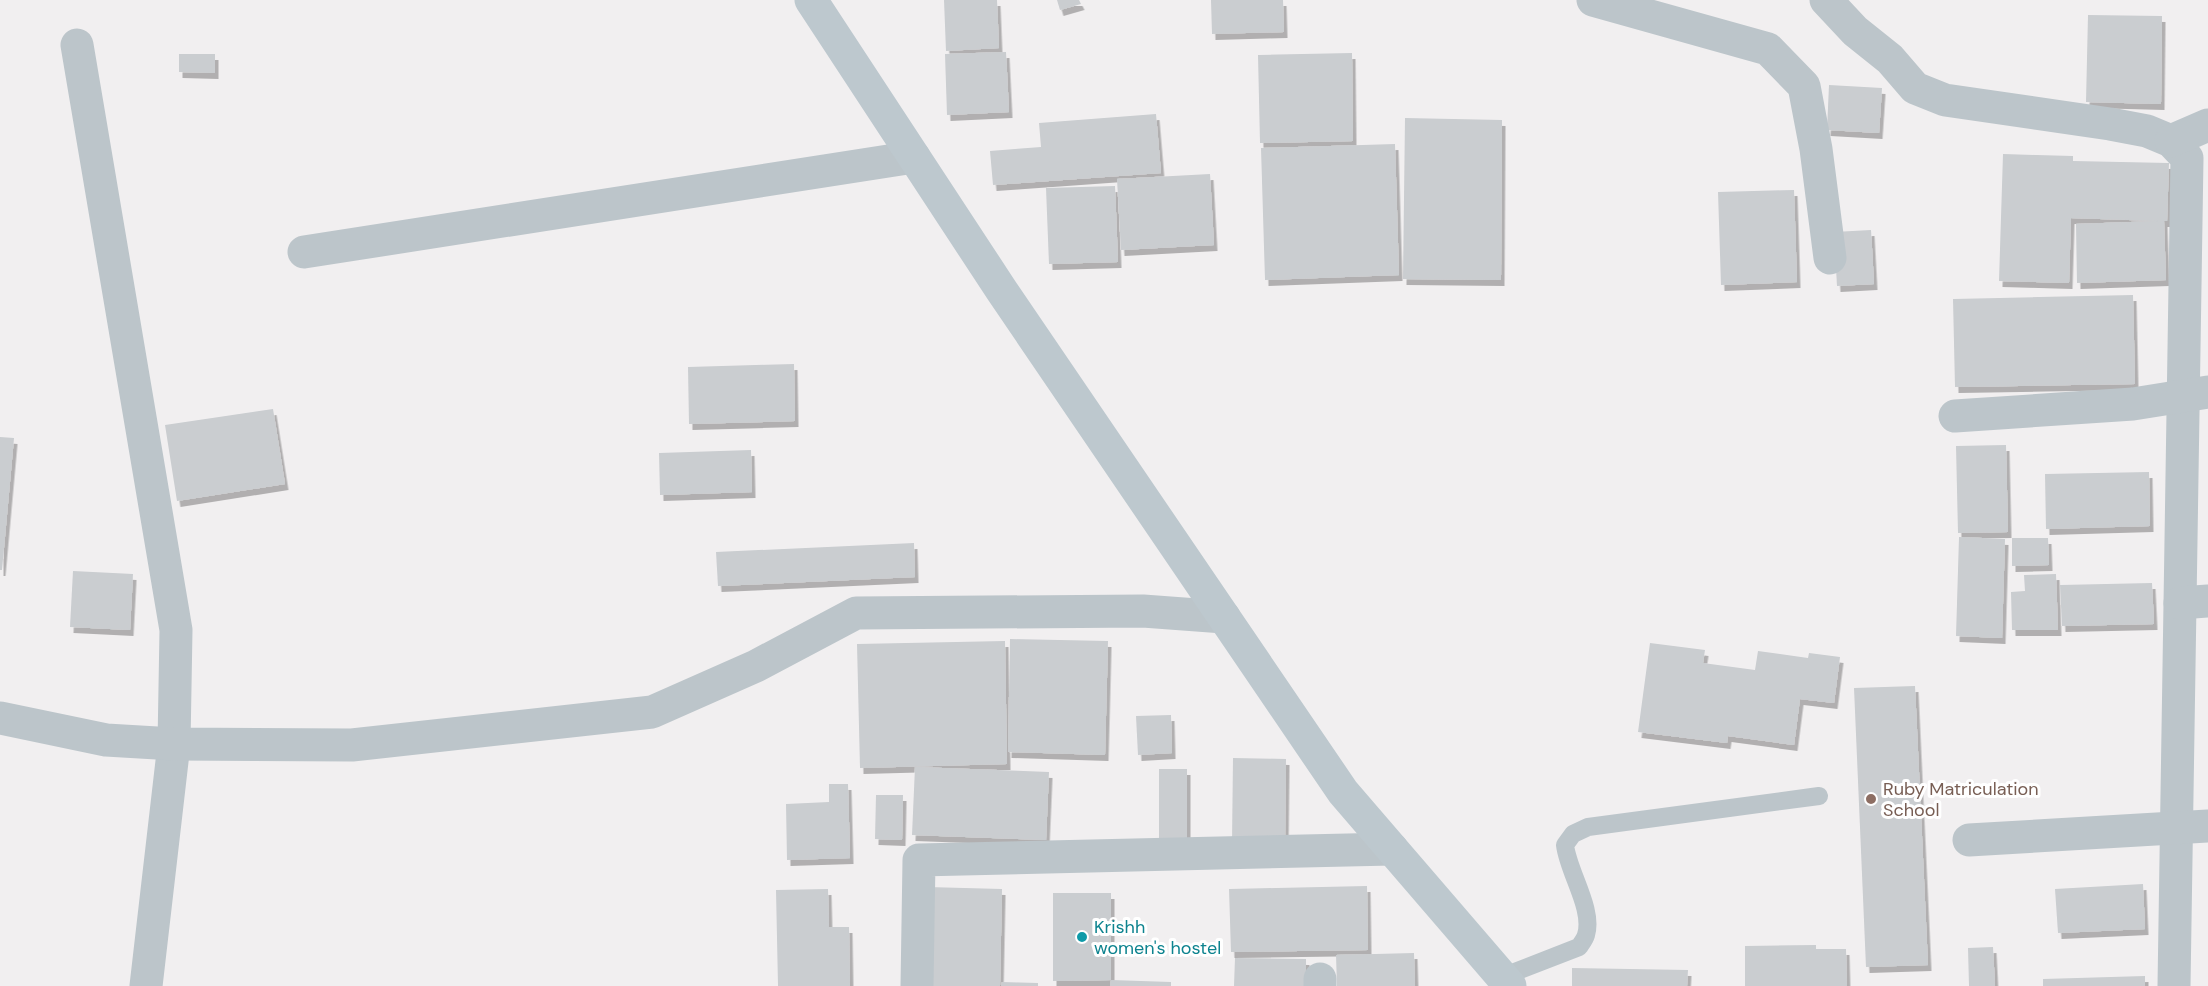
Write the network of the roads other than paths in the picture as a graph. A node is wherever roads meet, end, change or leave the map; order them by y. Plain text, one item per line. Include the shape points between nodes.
1 (811, 0) edge
2 (1593, 0) edge
3 (1826, 0) edge
4 (77, 45) dead end
5 (2208, 125) edge
6 (2189, 145) edge
7 (914, 157) junction
8 (304, 252) dead end
9 (1830, 258) dead end
10 (2195, 394) edge
11 (1955, 416) dead end
12 (2194, 602) edge
13 (1224, 617) junction
14 (0, 718) edge
15 (174, 744) junction
16 (1819, 796) dead end
17 (2192, 827) edge
18 (1969, 840) dead end
19 (1392, 849) junction
20 (1506, 981) edge
21 (146, 986) edge
22 (916, 986) edge
23 (2174, 986) edge

1 - 7 street
2 - 9 street via 1767,49 1804,86
3 - 6 street via 1916,88 1945,99 2147,131
4 - 15 street via 176,630
5 - 6 street
6 - 10 street
7 - 8 street
7 - 13 street
10 - 11 street via 2133,404
10 - 12 street
12 - 17 street
13 - 15 street via 1143,611 856,613 756,666 652,712 352,745
13 - 19 street via 1344,792
14 - 15 street via 106,741
15 - 21 street
16 - 20 lane via 1588,827 1573,834 1565,845 1566,857 1587,915 1586,934 1579,947
17 - 18 street
17 - 23 street
19 - 20 street
19 - 22 street via 919,860

